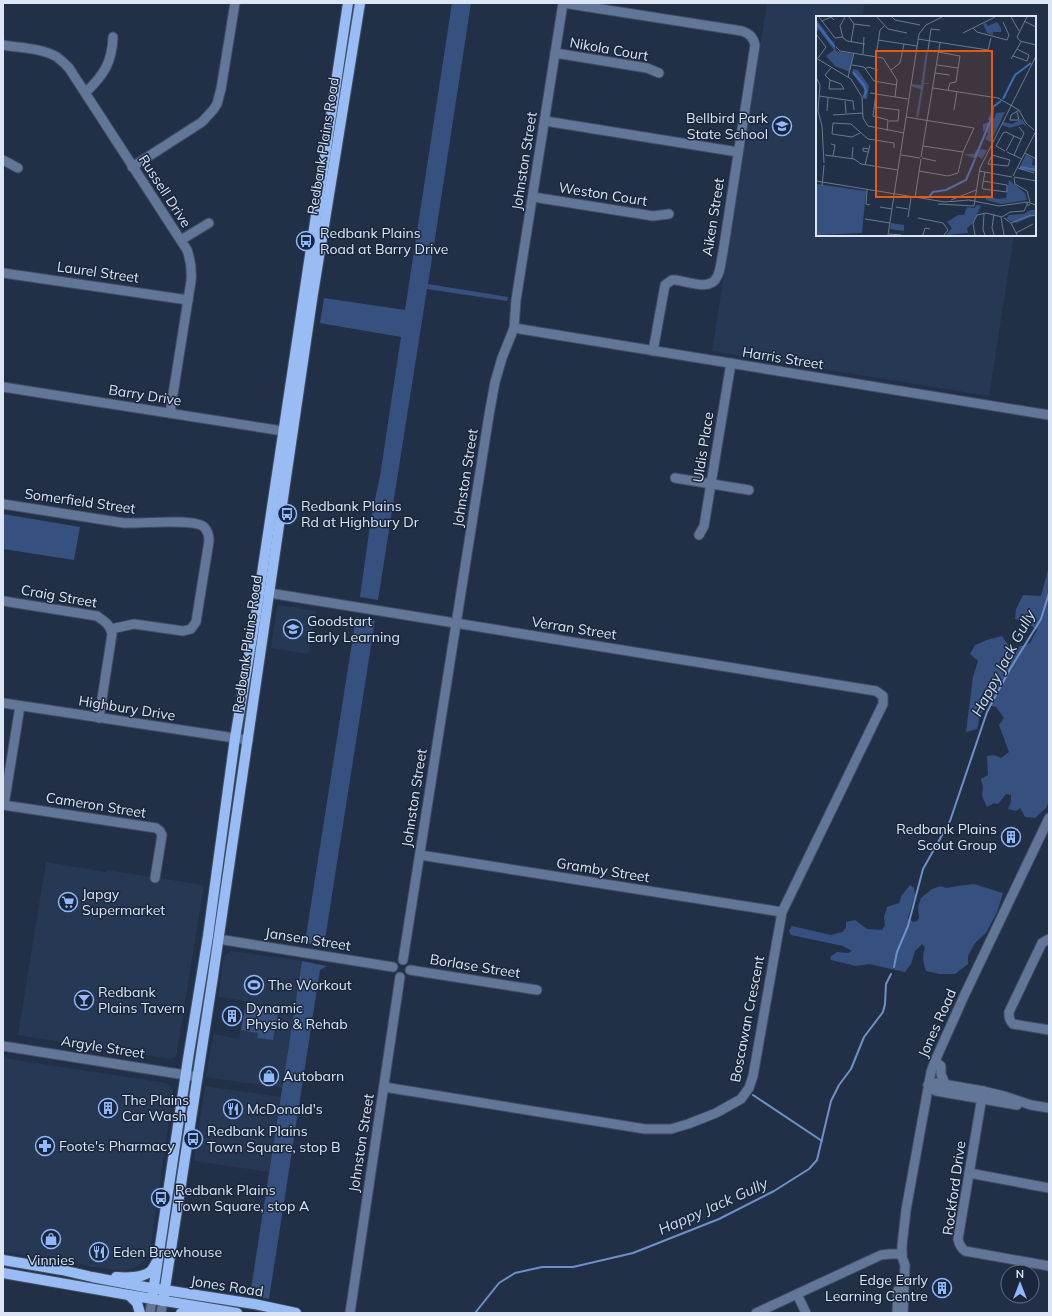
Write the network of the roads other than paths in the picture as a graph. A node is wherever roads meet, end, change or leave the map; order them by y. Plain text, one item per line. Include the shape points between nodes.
1 (235, 3) edge
2 (348, 3) edge
3 (360, 3) edge
4 (563, 3) edge
5 (113, 37) dead end
6 (3, 45) edge
7 (555, 53) junction
8 (658, 73) dead end
9 (86, 92) junction
10 (544, 121) junction
11 (738, 152) junction
12 (3, 160) edge
13 (132, 167) junction
14 (18, 168) dead end
15 (533, 197) junction
16 (670, 214) dead end
17 (208, 222) dead end
18 (181, 240) junction
19 (3, 273) edge
20 (188, 300) junction
21 (514, 328) junction
22 (653, 351) junction
23 (731, 363) junction
24 (3, 387) edge
25 (170, 413) junction
26 (1049, 415) edge
27 (283, 431) junction
28 (675, 478) dead end
29 (711, 484) junction
30 (749, 490) dead end
31 (3, 504) edge
32 (699, 534) dead end
33 (264, 592) junction
34 (3, 601) edge
35 (456, 622) junction
36 (111, 630) junction
37 (883, 696) joint
38 (3, 703) edge
39 (20, 706) junction
40 (99, 718) junction
41 (235, 738) junction
42 (248, 740) junction
43 (4, 805) edge
44 (1049, 818) edge
45 (420, 855) junction
46 (155, 878) dead end
47 (225, 898) junction
48 (782, 912) junction
49 (208, 936) junction
50 (218, 939) junction
51 (1049, 939) edge
52 (403, 960) junction
53 (393, 967) junction
54 (410, 970) junction
55 (400, 977) junction
56 (537, 990) dead end
57 (1049, 1030) edge
58 (3, 1046) edge
59 (935, 1061) junction
60 (186, 1075) junction
61 (198, 1077) junction
62 (928, 1084) junction
63 (945, 1084) junction
64 (384, 1087) junction
65 (982, 1095) junction
66 (1049, 1108) edge
67 (190, 1134) junction
68 (970, 1173) junction
69 (170, 1182) junction
70 (1049, 1188) edge
71 (902, 1256) junction
72 (3, 1260) edge
73 (157, 1261) junction
74 (1049, 1266) edge
75 (3, 1273) edge
76 (75, 1273) junction
77 (154, 1289) junction
78 (165, 1290) junction
79 (797, 1294) junction
80 (129, 1295) junction
81 (152, 1299) junction
82 (163, 1301) junction
83 (202, 1307) junction
84 (905, 1310) edge
85 (140, 1313) edge
86 (150, 1313) edge
87 (161, 1313) edge
88 (181, 1313) edge
89 (237, 1313) edge
90 (296, 1313) edge
91 (350, 1313) edge
92 (756, 1313) edge
93 (806, 1313) edge
94 (897, 1313) edge

1 - 13 street via 217,104 202,122
2 - 27 main road, Redbank Plains Road
3 - 33 main road, Redbank Plains Road
4 - 7 street, Johnston Street
4 - 11 street, Aiken Street via 749,34 754,45
5 - 9 street via 108,64
6 - 9 street, Russell Drive via 40,51 57,57 69,68
7 - 8 street, Nikola Court via 647,68
7 - 10 street, Johnston Street
9 - 13 street, Russell Drive
10 - 11 street
10 - 15 street, Johnston Street
11 - 22 street, Aiken Street via 717,277 707,284 672,280 665,285
12 - 14 street
13 - 18 street, Russell Drive
15 - 16 street, Weston Court via 653,216
15 - 21 street, Johnston Street via 516,300
17 - 18 street
18 - 20 street, Russell Drive via 190,258 192,270
19 - 20 street, Laurel Street
20 - 25 street, Russell Drive
21 - 22 street, Harris Street
21 - 35 street, Johnston Street via 502,358 494,389
22 - 23 street, Harris Street
23 - 26 street, Harris Street
23 - 29 street, Uldis Place
24 - 25 street, Barry Drive
25 - 27 street, Barry Drive
27 - 33 main road, Redbank Plains Road
28 - 29 street
29 - 30 street
29 - 32 street, Uldis Place via 704,526
31 - 36 street, Somerfield Street via 124,523 188,522 198,523 204,527 209,541 196,622 192,629 183,631 134,624
33 - 35 street, Verran Street
33 - 41 main road, Redbank Plains Road
33 - 42 main road, Redbank Plains Road
34 - 36 street, Craig Street via 97,616 107,623
35 - 37 street, Verran Street via 876,691
35 - 45 street, Johnston Street
36 - 40 street
37 - 48 street, Boscawan Crescent via 883,704
38 - 39 street, Highbury Drive
39 - 40 street, Highbury Drive
39 - 43 street
40 - 41 street, Highbury Drive
41 - 42 street, Highbury Drive
41 - 49 main road, Redbank Plains Road
42 - 47 main road, Redbank Plains Road
43 - 46 street, Cameron Street via 156,828 162,835
44 - 59 street, Jones Road
45 - 48 street, Gramby Street
45 - 52 street, Johnston Street
47 - 49 main road via 219,902 214,934
47 - 50 main road, Redbank Plains Road
48 - 64 street, Boscawan Crescent via 753,1076 749,1088 741,1099 716,1113 671,1129 646,1129
49 - 60 main road, Redbank Plains Road
50 - 53 street, Jansen Street
50 - 61 main road, Redbank Plains Road
51 - 57 street via 1042,943 1009,1016 1013,1024
52 - 53 street via 396,962
52 - 54 street via 409,964
53 - 55 street
54 - 55 street
54 - 56 street, Borlase Street
55 - 64 street, Johnston Street
58 - 60 street, Argyle Street
59 - 62 street, Jones Road
59 - 63 street via 941,1066
60 - 61 street, Argyle Street
60 - 69 main road, Redbank Plains Road
61 - 67 main road, Redbank Plains Road
62 - 63 street
62 - 65 street via 936,1091
62 - 71 street, Jones Road via 906,1210
63 - 65 street
64 - 91 street, Johnston Street
65 - 66 street via 1023,1106
65 - 68 street, Rockford Drive
67 - 69 main road via 183,1140 178,1175
67 - 78 main road, Redbank Plains Road
68 - 70 street
68 - 74 street, Rockford Drive via 958,1239 962,1248 965,1251
69 - 73 main road, Redbank Plains Road
71 - 79 street via 881,1255
71 - 84 street, Jones Road via 905,1265
71 - 94 street, Jones Road via 899,1265
72 - 76 main road
73 - 76 main road via 152,1271 124,1278
73 - 77 main road, Redbank Plains Road
75 - 80 main road
76 - 77 main road
77 - 78 main road, Jones Road
77 - 81 main road, Redbank Plains Road
78 - 82 main road, Redbank Plains Road
78 - 90 main road, Jones Road
79 - 92 street
79 - 93 street
80 - 81 main road
80 - 85 main road via 137,1303
81 - 82 main road
81 - 86 street
82 - 83 main road, Jones Road
82 - 87 street
83 - 88 main road
83 - 89 main road, Jones Road

